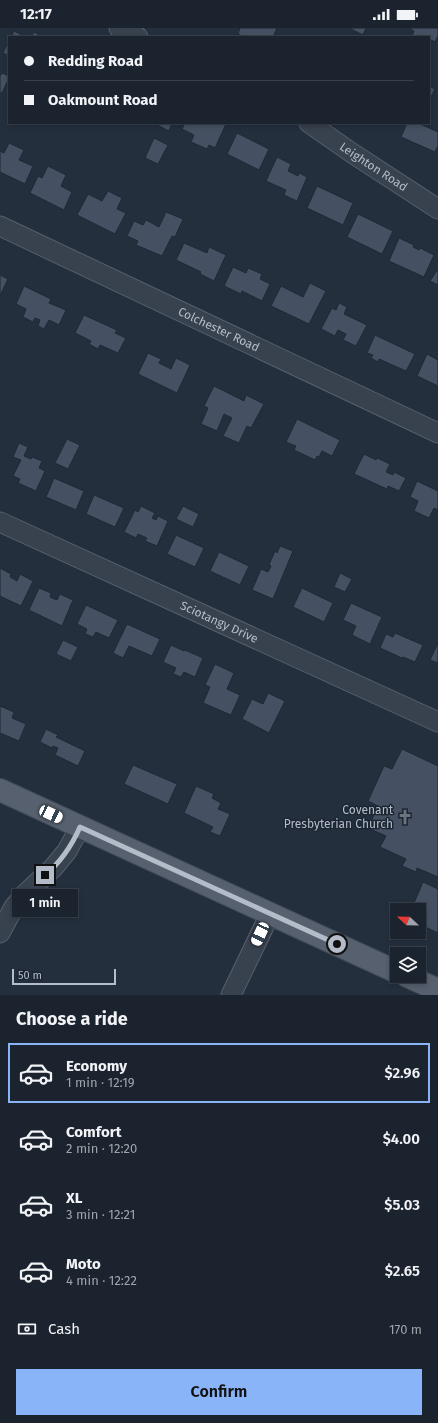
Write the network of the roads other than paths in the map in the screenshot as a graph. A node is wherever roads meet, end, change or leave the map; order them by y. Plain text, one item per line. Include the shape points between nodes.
1 (119, 28) edge
2 (136, 36) edge
3 (310, 124) edge
4 (438, 209) edge
5 (0, 226) edge
6 (438, 433) edge
7 (0, 522) edge
8 (438, 722) edge
9 (0, 790) edge
10 (80, 827) junction
11 (270, 914) junction
12 (0, 933) edge
13 (390, 969) edge
14 (422, 983) edge
15 (438, 990) edge
16 (231, 995) edge

1 - 2 street
3 - 4 street, Leighton Road
5 - 6 street, Colchester Road
7 - 8 street, Sciotangy Drive
9 - 10 main road
10 - 11 main road
10 - 12 street via 67,851 53,868 14,907
11 - 13 main road
11 - 16 street
14 - 15 main road

